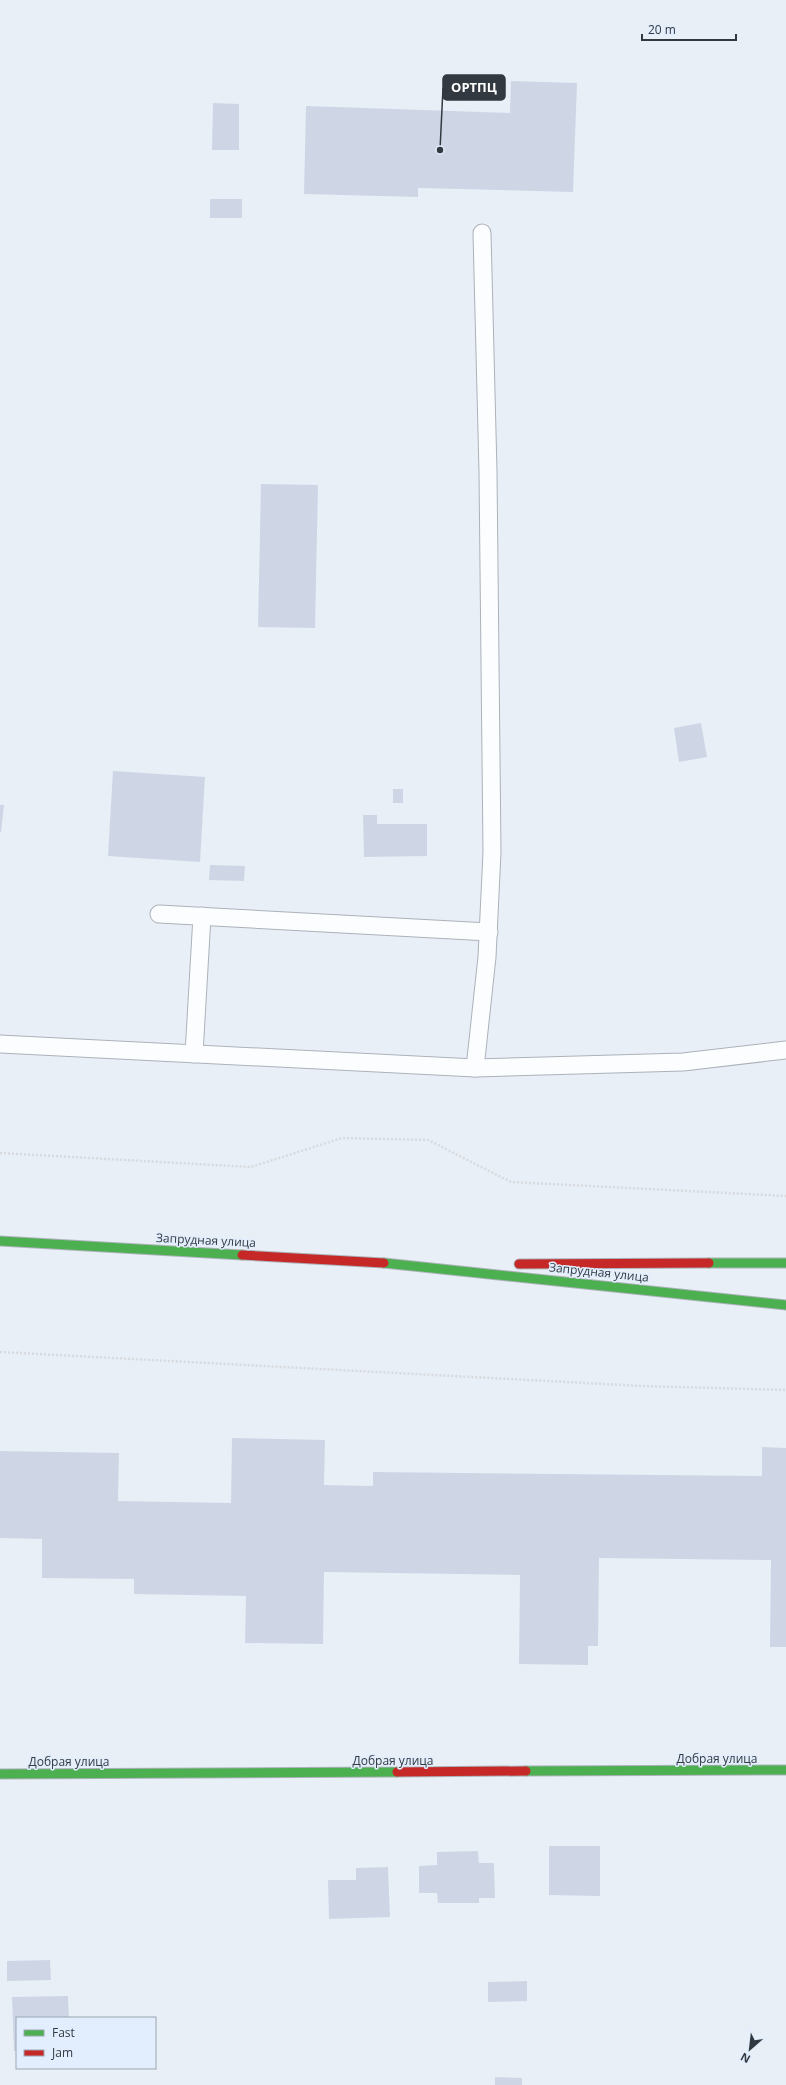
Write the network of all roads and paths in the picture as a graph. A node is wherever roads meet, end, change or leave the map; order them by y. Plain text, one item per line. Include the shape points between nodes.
1 (482, 233) dead end
2 (159, 914) dead end
3 (202, 916) junction
4 (489, 932) junction
5 (0, 1044) edge
6 (786, 1050) edge
7 (194, 1054) junction
8 (475, 1068) junction
9 (0, 1153) edge
10 (786, 1196) edge
11 (0, 1241) edge
12 (786, 1263) edge
13 (410, 1264) junction
14 (482, 1264) dead end
15 (506, 1264) dead end
16 (786, 1305) edge
17 (0, 1352) edge
18 (786, 1390) edge
19 (786, 1770) edge
20 (0, 1774) edge

1 - 4 lane via 488,472 492,852
2 - 3 lane
3 - 4 lane
3 - 7 lane
4 - 8 lane
5 - 7 lane
6 - 8 lane via 683,1062
7 - 8 lane
9 - 10 path via 251,1167 342,1138 428,1140 511,1182
11 - 13 main road, Запрудная улица
12 - 15 main road, Запрудная улица
13 - 14 main road, Запрудная улица
13 - 16 main road, Запрудная улица
17 - 18 path via 642,1386
19 - 20 main road, Добрая улица

